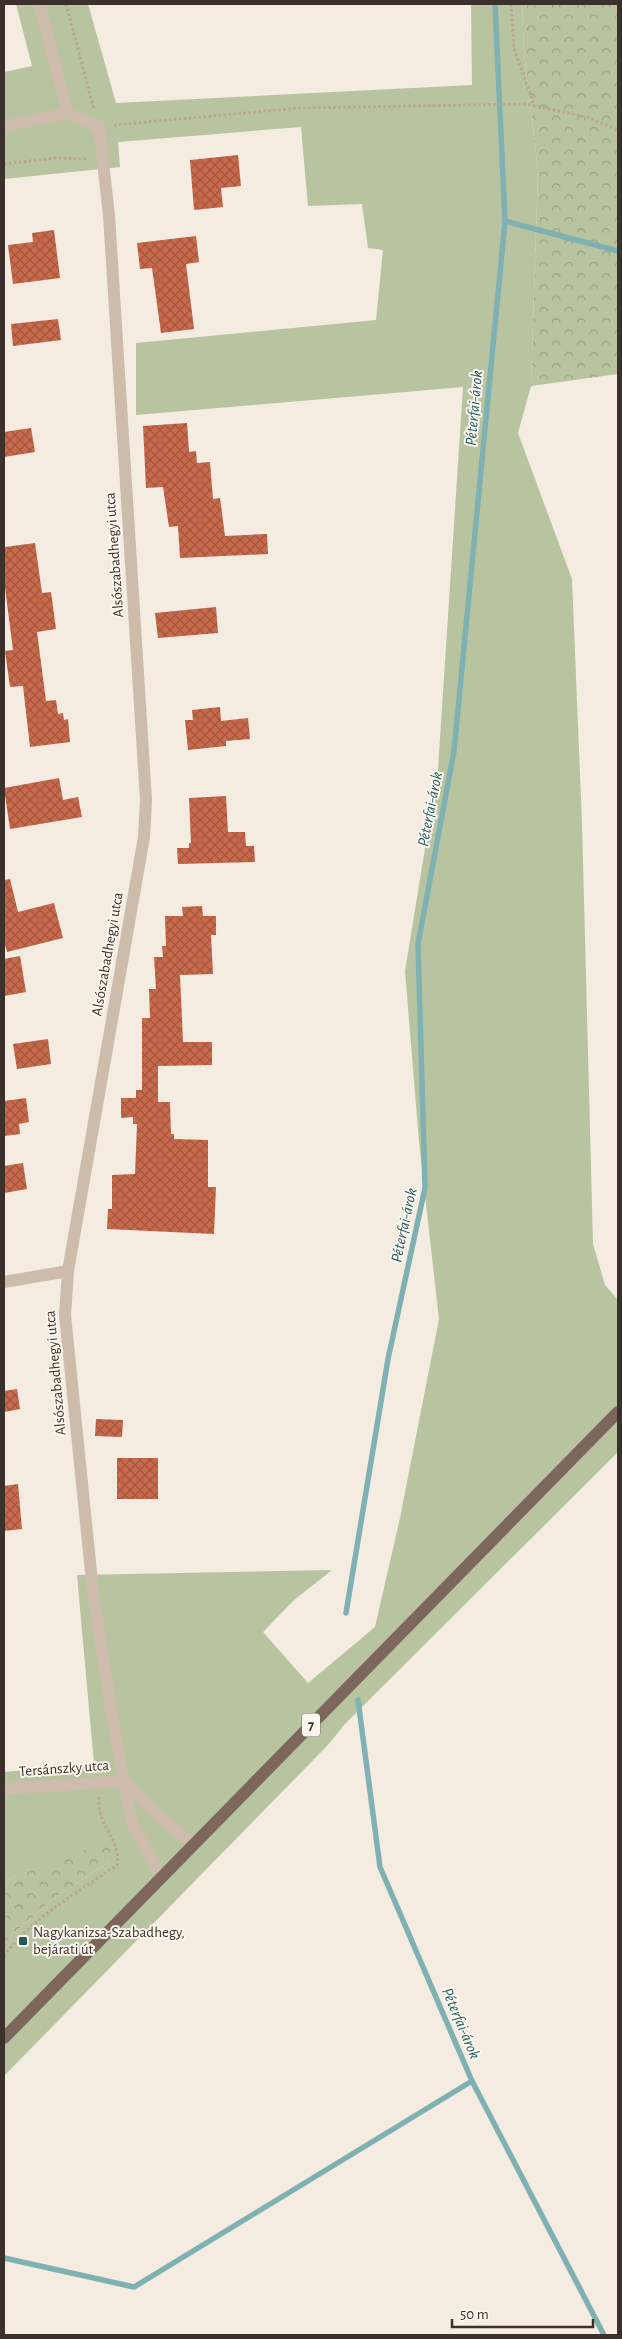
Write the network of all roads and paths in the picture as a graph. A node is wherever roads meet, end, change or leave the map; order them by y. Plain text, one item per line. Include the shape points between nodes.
1 (39, 4) edge
2 (66, 4) edge
3 (511, 4) edge
4 (534, 106) junction
5 (68, 113) junction
6 (4, 126) edge
7 (98, 127) junction
8 (618, 130) edge
9 (104, 161) junction
10 (4, 164) edge
11 (68, 1271) junction
12 (4, 1282) edge
13 (618, 1412) edge
14 (126, 1781) junction
15 (97, 1782) junction
16 (4, 1789) edge
17 (193, 1844) junction
18 (161, 1877) junction
19 (4, 1956) edge
20 (4, 2038) edge

1 - 5 street
2 - 7 path
3 - 4 path via 514,48
4 - 7 path via 299,108
4 - 8 path via 588,117
5 - 6 street
5 - 7 street
7 - 9 street, Alsószabadhegyi utca
9 - 10 path via 55,158
9 - 11 street, Alsószabadhegyi utca via 110,215 146,818
11 - 12 street
11 - 14 street, Alsószabadhegyi utca via 65,1315 93,1592 112,1716
13 - 17 main road, 7
14 - 15 street, Tersánszky utca
14 - 17 street, Alsószabadhegyi utca via 150,1809
14 - 18 street, Alsószabadhegyi utca via 131,1820
15 - 16 street, Tersánszky utca
15 - 19 path via 101,1814 116,1846 117,1865 48,1913 14,1942
17 - 18 main road, 7
18 - 20 main road, 7

